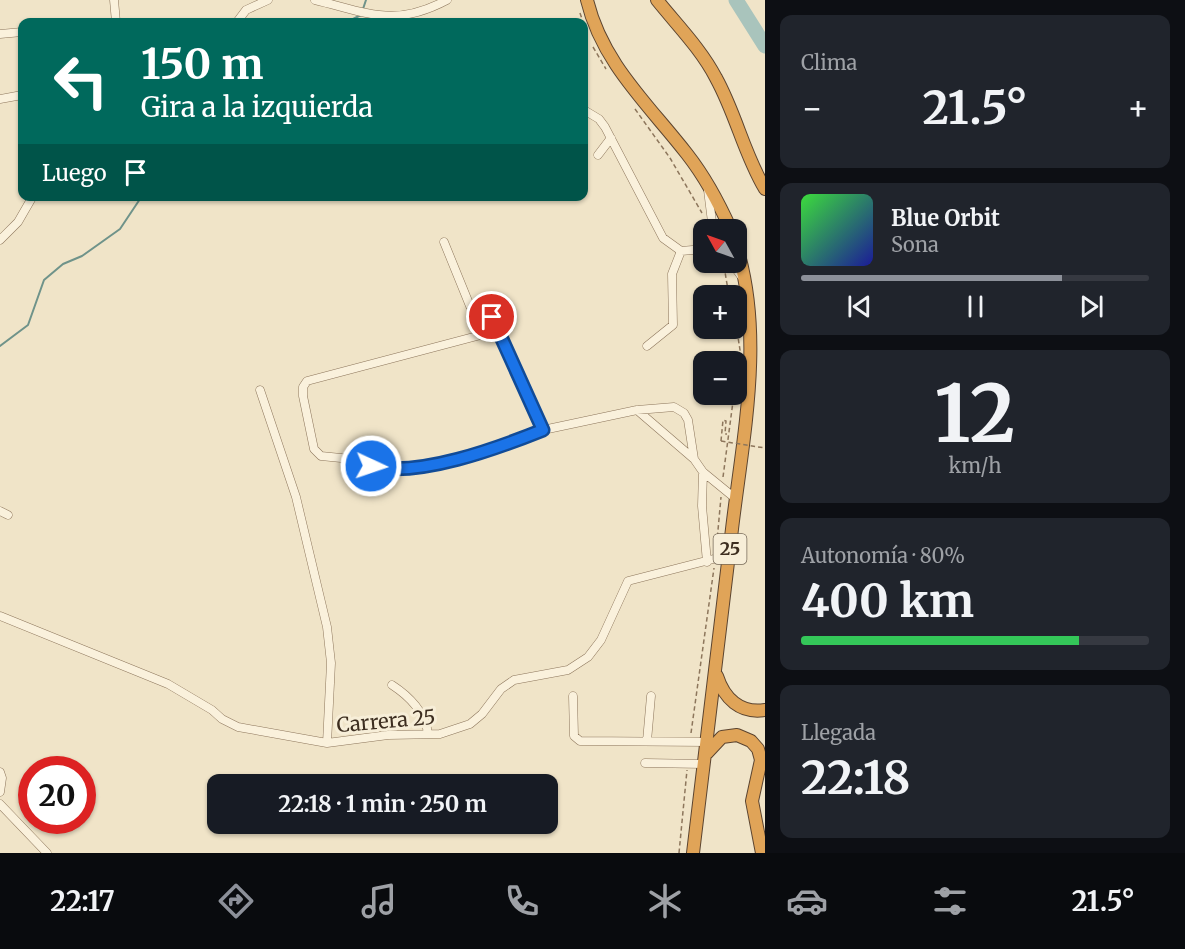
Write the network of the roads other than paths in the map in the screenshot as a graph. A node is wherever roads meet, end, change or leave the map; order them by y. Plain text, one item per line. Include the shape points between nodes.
1 (114, 0) edge
2 (268, 0) edge
3 (315, 0) edge
4 (447, 0) edge
5 (587, 0) edge
6 (657, 0) edge
7 (377, 15) junction
8 (116, 18) edge
9 (240, 18) edge
10 (373, 18) edge
11 (18, 32) edge
12 (0, 34) edge
13 (18, 96) edge
14 (0, 99) edge
15 (588, 112) edge
16 (611, 138) junction
17 (598, 155) dead end
18 (705, 180) junction
19 (765, 189) edge
20 (30, 201) edge
21 (711, 219) edge
22 (725, 219) edge
23 (0, 240) edge
24 (444, 242) dead end
25 (693, 248) edge
26 (681, 250) junction
27 (738, 273) edge
28 (743, 273) edge
29 (746, 285) joint
30 (747, 300) edge
31 (496, 331) junction
32 (647, 346) dead end
33 (260, 390) dead end
34 (637, 410) junction
35 (543, 430) junction
36 (694, 459) junction
37 (703, 472) junction
38 (736, 499) junction
39 (0, 511) edge
40 (8, 516) dead end
41 (729, 555) junction
42 (711, 561) junction
43 (0, 616) edge
44 (717, 675) junction
45 (392, 685) dead end
46 (573, 696) dead end
47 (651, 696) dead end
48 (765, 710) edge
49 (428, 735) junction
50 (646, 741) junction
51 (707, 742) junction
52 (327, 743) junction
53 (705, 760) junction
54 (645, 763) dead end
55 (0, 772) edge
56 (0, 792) edge
57 (0, 804) edge
58 (765, 839) edge
59 (47, 853) edge
60 (693, 853) edge
61 (762, 853) edge

1 - 8 street
2 - 9 street via 246,10
3 - 7 street
4 - 7 street via 404,17
5 - 18 highway via 613,62
6 - 19 highway via 716,77
7 - 10 street
11 - 12 street
13 - 14 street
15 - 16 street via 599,119
16 - 17 street
16 - 26 street via 663,238
18 - 21 street
18 - 22 highway
20 - 23 street via 18,222
24 - 31 street via 466,299 477,312 492,317
25 - 26 street
26 - 32 street via 672,274 673,325
27 - 29 street
28 - 29 highway, 25
30 - 38 highway, 25 via 750,346
31 - 35 street
31 - 35 street via 307,381 303,396 314,448 321,456 351,459 385,470 492,451
33 - 52 street via 296,497 327,627 331,663
34 - 35 street
34 - 36 street
34 - 36 street via 674,407 684,413
36 - 37 street
37 - 38 street
37 - 42 street via 702,506
38 - 41 highway, 25
39 - 40 street
41 - 42 street, Carrera 25
41 - 44 highway, 25
42 - 49 street, Carrera 25 via 628,581 602,640 588,657 568,670 514,680 470,724
43 - 52 street, Carrera 25 via 168,684 238,727
44 - 48 highway via 730,700 743,708
44 - 51 highway, 25
45 - 49 street via 412,701
46 - 50 street via 576,739
47 - 50 street
49 - 52 street, Carrera 25 via 388,735
50 - 51 street
51 - 53 highway, 25
53 - 54 street
53 - 60 highway, 25
53 - 61 highway via 713,744 722,737 737,735 758,749 761,760 752,801
55 - 56 street
57 - 59 street
58 - 61 highway

